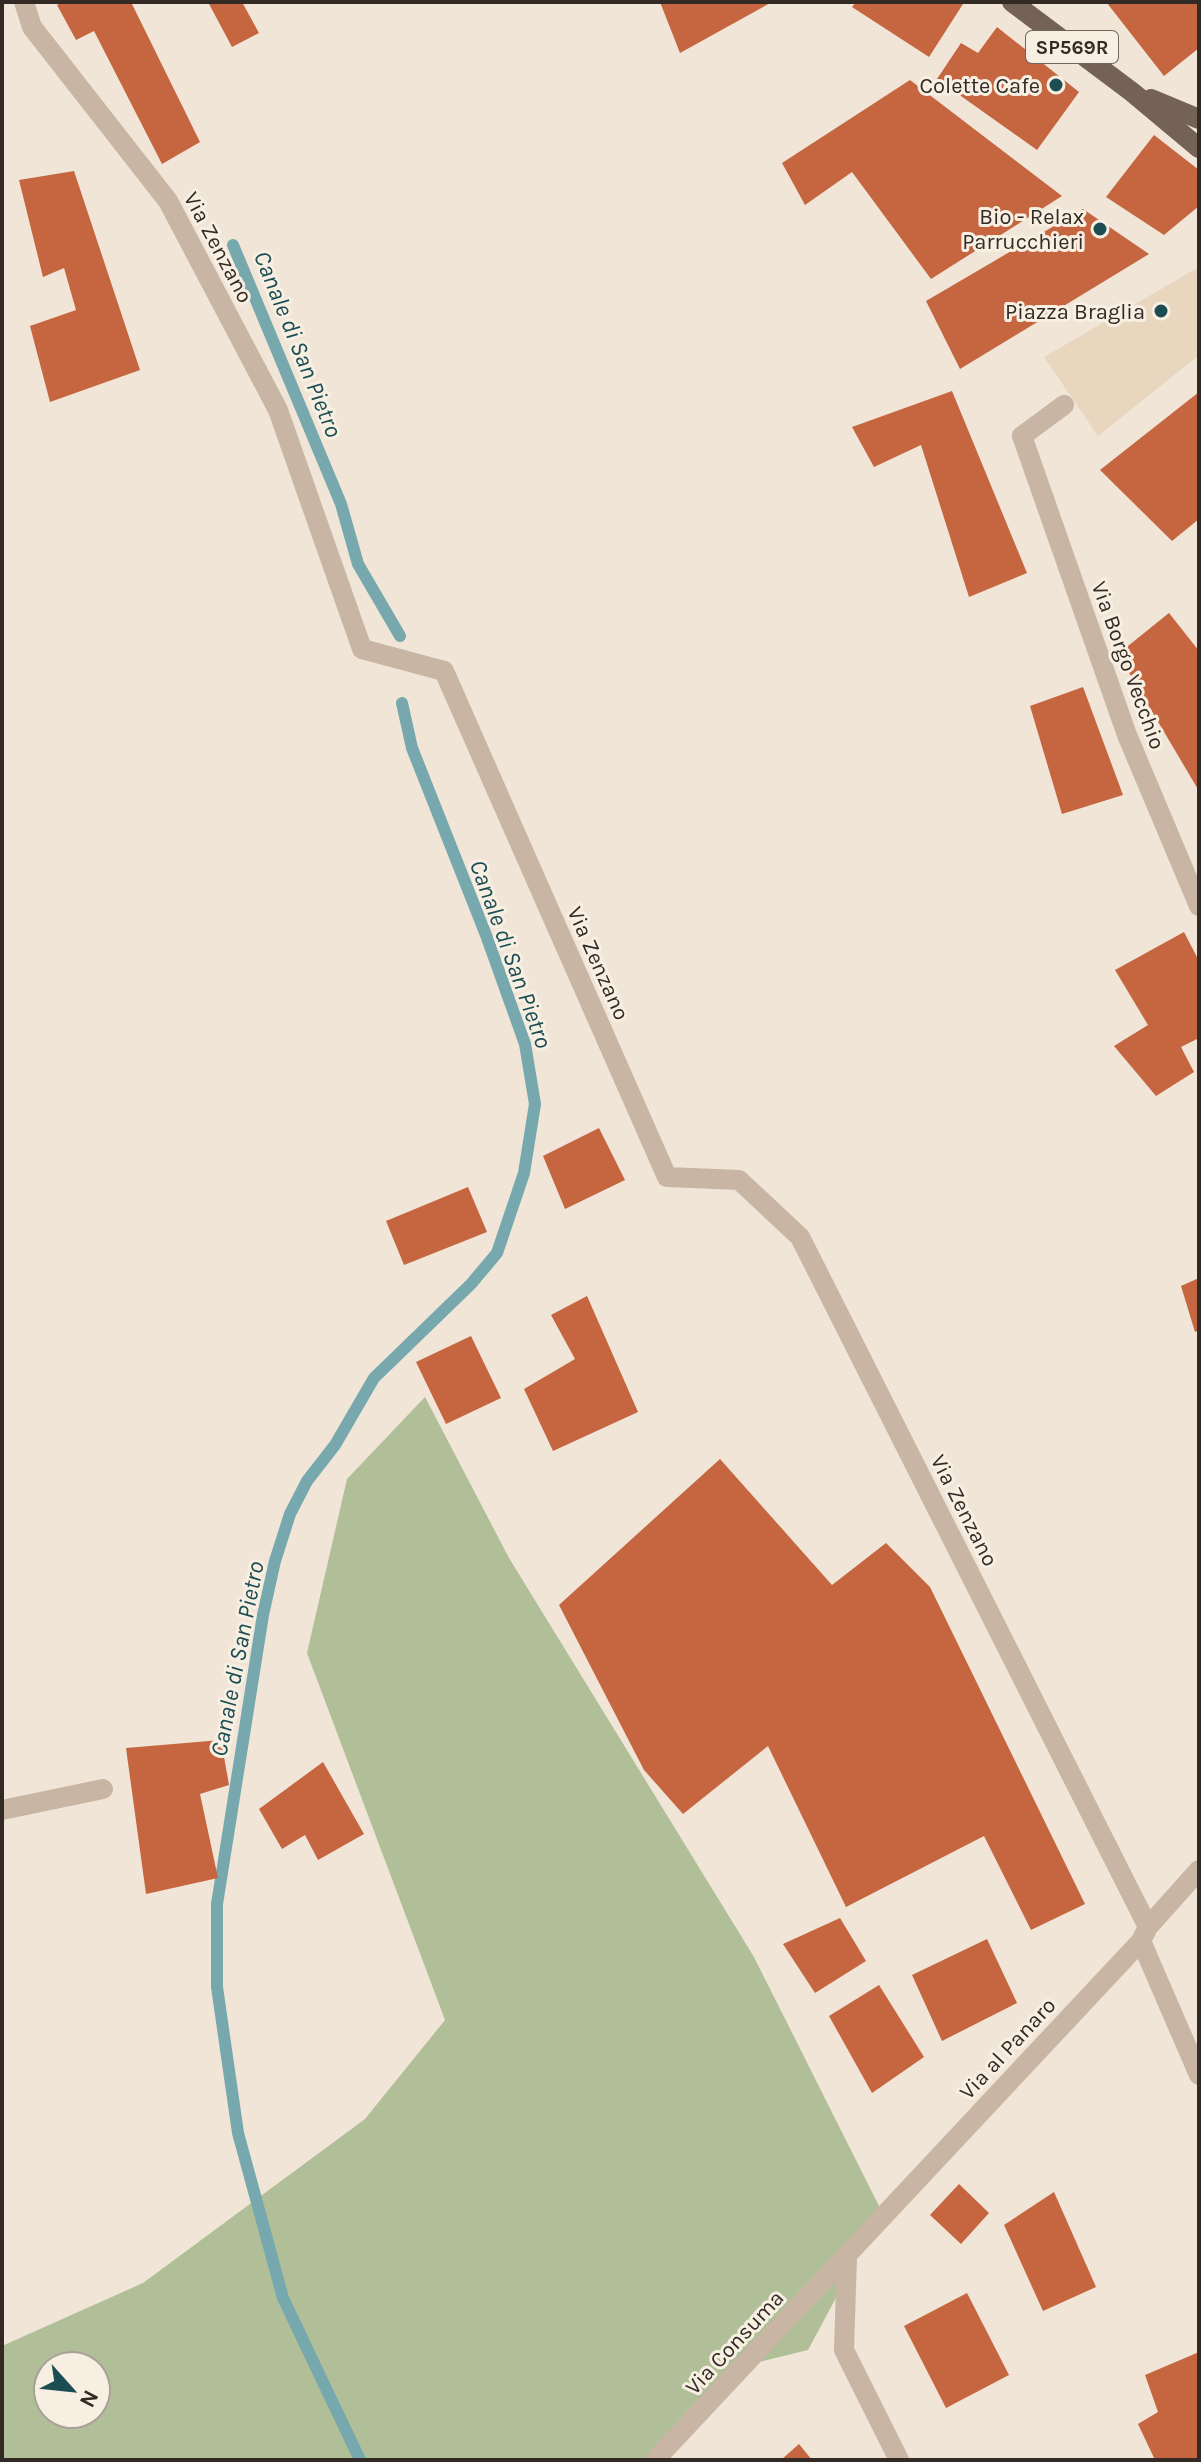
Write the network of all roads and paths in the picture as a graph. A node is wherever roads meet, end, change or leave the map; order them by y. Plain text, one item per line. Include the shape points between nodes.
1 (24, 2) edge
2 (1012, 2) edge
3 (1132, 92) junction
4 (1197, 112) edge
5 (1199, 148) edge
6 (1064, 405) dead end
7 (1199, 906) edge
8 (103, 1789) dead end
9 (2, 1810) edge
10 (1199, 1870) edge
11 (1145, 1934) junction
12 (1199, 2075) edge
13 (847, 2257) junction
14 (655, 2460) edge
15 (899, 2460) edge

1 - 11 street, Via Zenzano via 32,27 168,201 278,410 362,649 444,671 667,1177 739,1180 800,1237
2 - 3 main road, SP569R
3 - 4 main road, SP569R
3 - 5 main road
6 - 7 street, Via Borgo Vecchio via 1022,436 1127,735
8 - 9 street
10 - 11 street, Via al Panaro
11 - 12 street
11 - 13 street, Via al Panaro
13 - 14 street, Via Consuma
13 - 15 street via 844,2350

